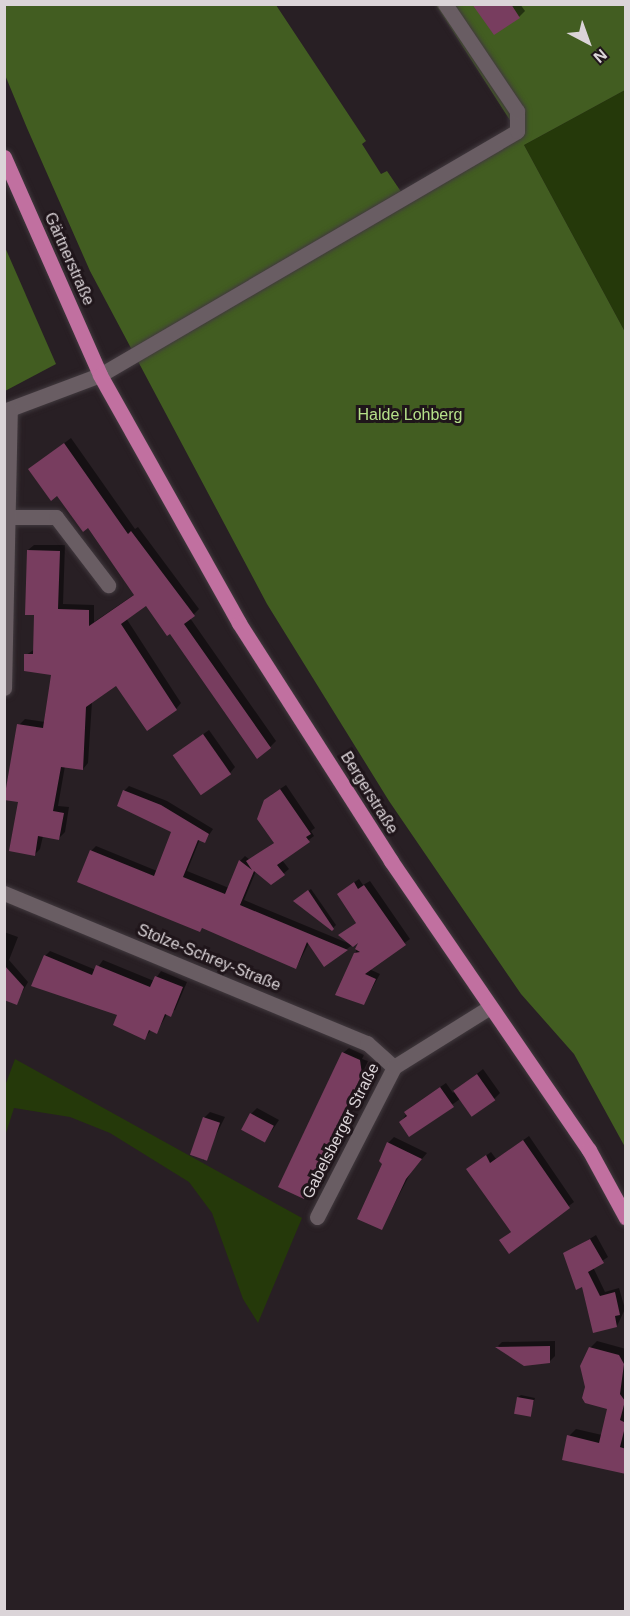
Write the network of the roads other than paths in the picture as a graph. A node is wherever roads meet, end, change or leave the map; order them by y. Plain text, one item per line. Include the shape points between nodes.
1 (446, 4) edge
2 (4, 157) edge
3 (100, 375) junction
4 (7, 411) edge
5 (7, 517) junction
6 (6, 577) edge
7 (108, 585) dead end
8 (4, 688) edge
9 (4, 893) edge
10 (490, 1007) junction
11 (394, 1066) junction
12 (317, 1217) dead end
13 (626, 1218) edge

1 - 3 street via 517,111 517,131
2 - 3 main road, Gärtnerstraße
3 - 4 street
3 - 10 main road, Bergerstraße via 239,622 391,861
4 - 5 street
5 - 6 street
5 - 7 street via 56,517
6 - 8 street
9 - 11 street, Stolze-Schrey-Straße via 367,1043
10 - 11 street, Gabelsberger Straße
10 - 13 main road, Bergerstraße via 595,1159
11 - 12 street, Gabelsberger Straße

